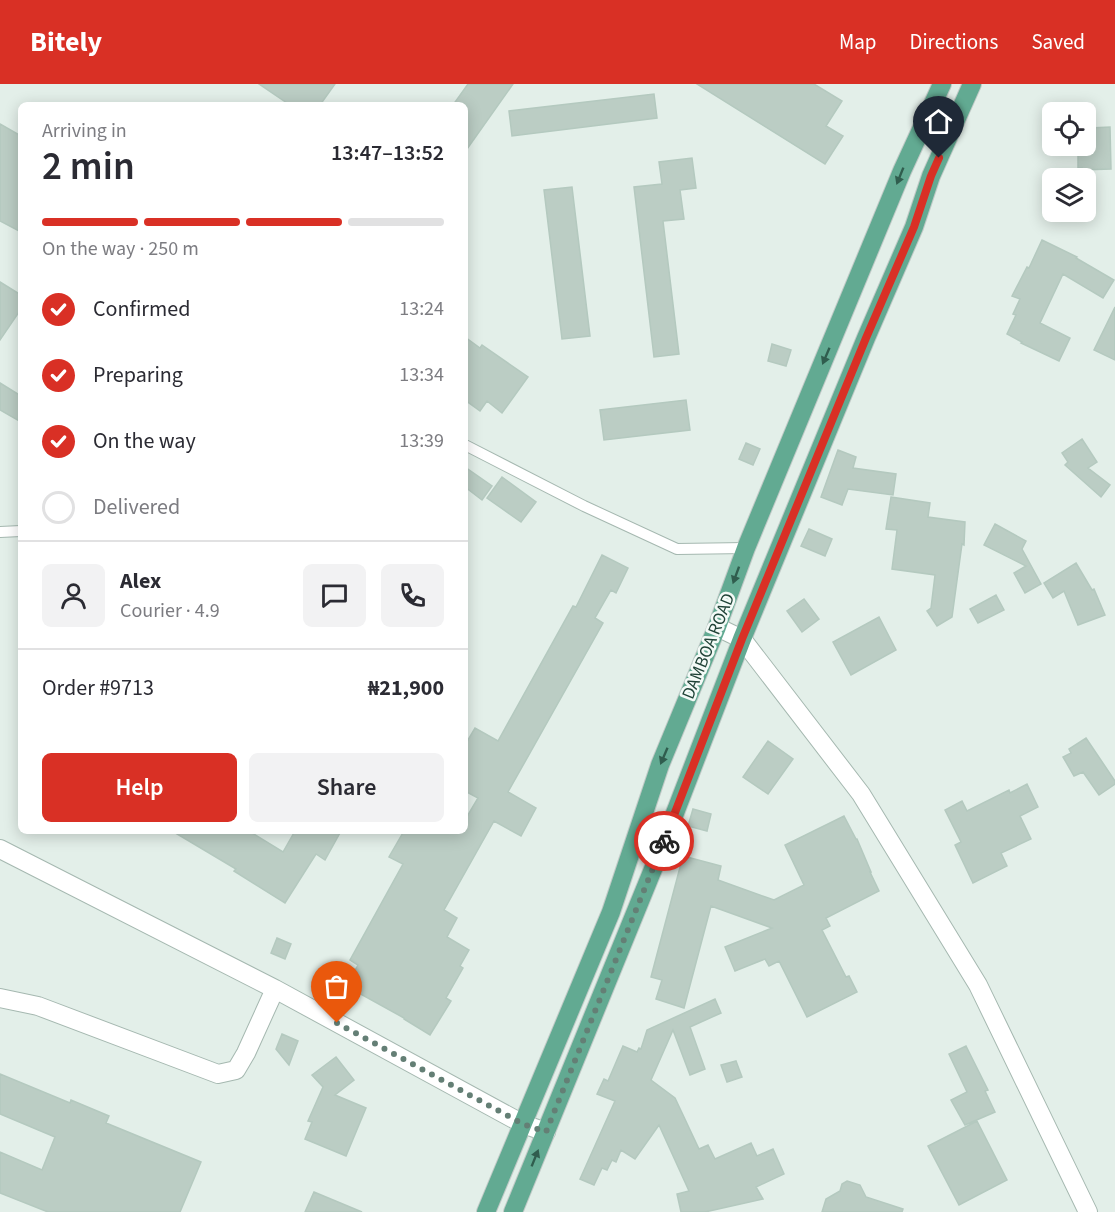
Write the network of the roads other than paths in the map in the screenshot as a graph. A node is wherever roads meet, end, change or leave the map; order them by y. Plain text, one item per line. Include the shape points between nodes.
1 (942, 84) edge
2 (972, 84) edge
3 (468, 447) edge
4 (18, 531) edge
5 (0, 532) edge
6 (746, 548) junction
7 (717, 627) junction
8 (742, 639) junction
9 (0, 849) edge
10 (275, 989) junction
11 (0, 998) edge
12 (523, 1124) junction
13 (546, 1132) junction
14 (486, 1212) edge
15 (513, 1212) edge
16 (1088, 1212) edge

1 -> 6 main road, DAMBOA ROAD
2 - 8 main road, DAMBOA ROAD
3 - 6 lane via 677,549
4 - 5 lane
6 -> 7 main road, DAMBOA ROAD
7 - 8 street
7 -> 12 main road, DAMBOA ROAD via 660,765 611,912
8 - 13 main road, DAMBOA ROAD
8 - 16 street via 861,794 978,986
9 - 10 street
10 - 11 street via 236,1070 218,1074 38,1006
10 - 12 street
12 - 13 street
12 - 14 main road, DAMBOA ROAD
15 -> 13 main road, DAMBOA ROAD

